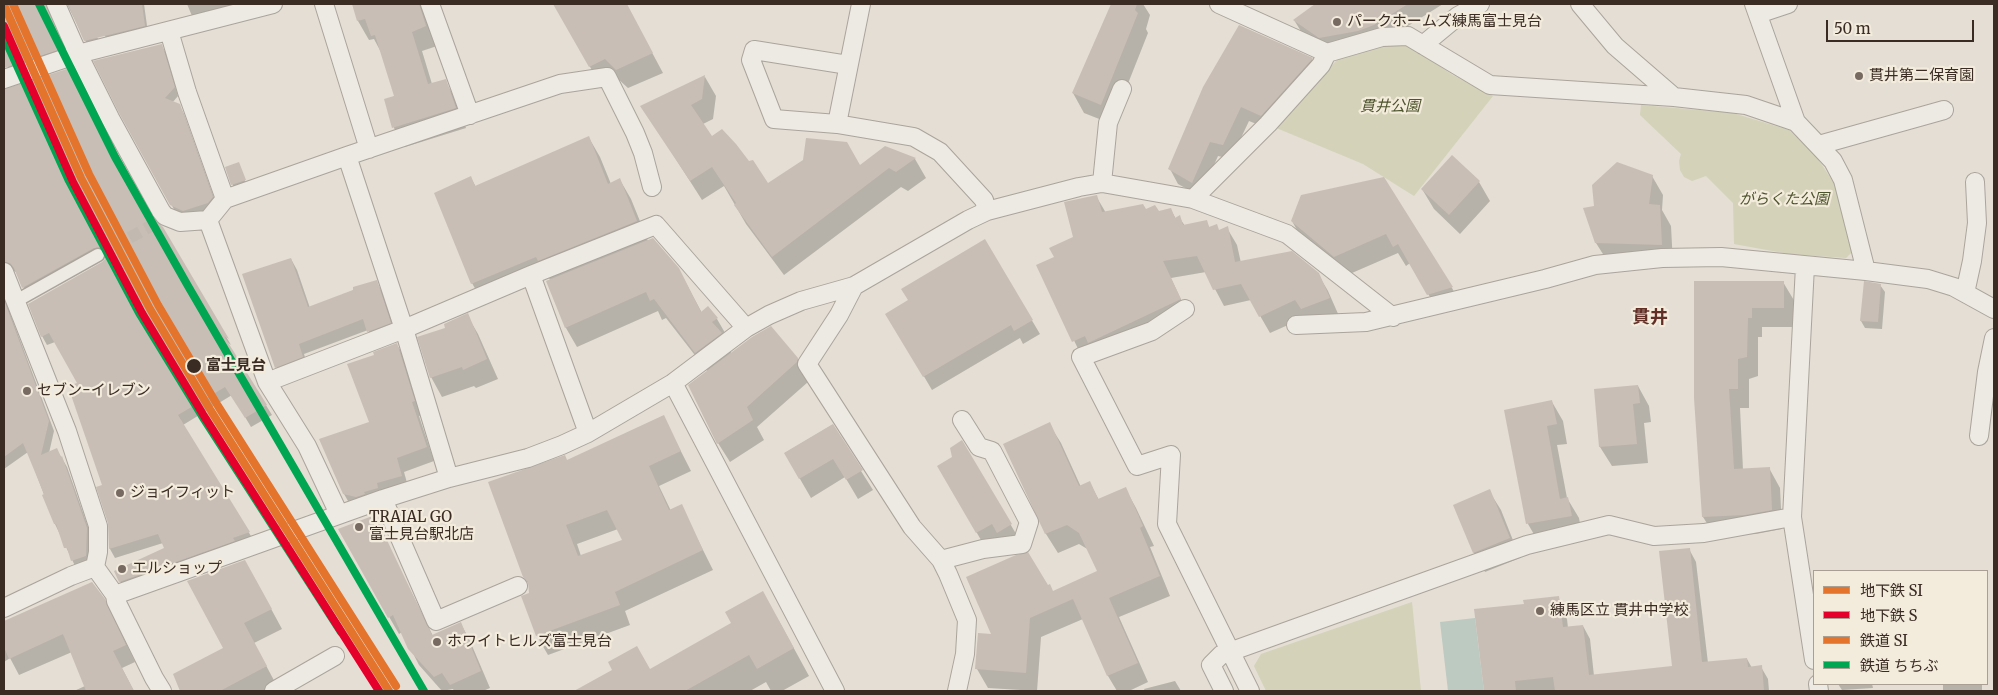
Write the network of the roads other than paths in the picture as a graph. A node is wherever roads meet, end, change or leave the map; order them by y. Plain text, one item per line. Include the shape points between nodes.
1 (56, 4) edge
2 (324, 4) edge
3 (430, 4) edge
4 (861, 4) edge
5 (1219, 4) edge
6 (1480, 4) edge
7 (1580, 4) edge
8 (1788, 4) edge
9 (262, 5) edge
10 (1756, 9) edge
11 (169, 31) junction
12 (1422, 45) junction
13 (1327, 53) junction
14 (78, 54) junction
15 (848, 65) junction
16 (4, 78) edge
17 (1122, 89) dead end
18 (1674, 97) junction
19 (1944, 110) dead end
20 (470, 115) junction
21 (1796, 122) junction
22 (837, 124) junction
23 (1819, 145) junction
24 (369, 149) junction
25 (347, 156) junction
26 (1975, 182) dead end
27 (1102, 183) junction
28 (652, 187) dead end
29 (225, 199) junction
30 (1193, 199) junction
31 (987, 211) junction
32 (208, 220) junction
33 (98, 255) tunnel mouth
34 (1805, 266) junction
35 (1866, 271) junction
36 (4, 272) edge
37 (530, 275) junction
38 (854, 286) junction
39 (1965, 293) junction
40 (13, 308) edge
41 (1185, 309) dead end
42 (1994, 309) edge
43 (1394, 317) junction
44 (1296, 325) dead end
45 (746, 328) junction
46 (404, 329) junction
47 (1994, 338) edge
48 (267, 382) junction
49 (673, 383) junction
50 (962, 420) dead end
51 (588, 433) junction
52 (1979, 436) dead end
53 (449, 478) junction
54 (382, 499) junction
55 (339, 514) junction
56 (1792, 517) junction
57 (941, 560) junction
58 (95, 567) junction
59 (518, 586) dead end
60 (115, 595) junction
61 (4, 608) edge
62 (1230, 650) junction
63 (1813, 654) edge
64 (336, 656) dead end
65 (162, 691) edge
66 (274, 691) edge
67 (835, 691) edge
68 (957, 691) edge
69 (1224, 691) edge
70 (1250, 691) edge

1 - 14 street
2 - 24 street
3 - 20 street
4 - 15 street
5 - 13 street
6 - 12 street via 1458,16
7 - 18 street via 1615,46
8 - 10 street
9 - 11 street
10 - 21 street
11 - 14 street
11 - 29 street
12 - 13 street via 1408,36 1382,36
12 - 18 street via 1490,85
13 - 30 street via 1321,65 1268,124
14 - 16 street
14 - 32 street via 161,212 180,222
15 - 22 street
15 - 22 street via 754,50 751,60 774,120
17 - 27 street via 1108,123
18 - 21 street via 1746,105
19 - 23 street
20 - 24 street
20 - 28 street via 560,84 607,78 636,133
21 - 23 street
22 - 31 street via 914,137 940,152 984,200
23 - 35 street via 1843,180
24 - 25 street
25 - 29 street
25 - 46 street
26 - 39 street via 1977,223
27 - 30 street
27 - 31 street
29 - 32 street
30 - 43 street via 1287,234
31 - 38 street
32 - 48 street
33 - 40 street
34 - 35 street
34 - 43 street via 1721,257 1619,261
34 - 56 street
35 - 39 street via 1928,280
36 - 40 street
37 - 45 street via 656,225
37 - 46 street
37 - 51 street
38 - 45 street via 801,301
38 - 57 street via 807,364 912,528
39 - 42 street
40 - 58 street via 67,431 98,526
41 - 62 street via 1152,331 1081,357 1137,466 1171,456 1167,524
43 - 44 street via 1366,322
45 - 49 street
46 - 48 street
46 - 53 street
47 - 52 street
48 - 55 street via 307,446
49 - 51 street
49 - 67 street
50 - 57 street via 979,447 992,451 1029,522 1022,544
51 - 53 street via 528,458
53 - 54 street
54 - 55 street
54 - 59 street via 436,621
55 - 60 street
56 - 62 street via 1704,533 1654,536 1609,525 1519,548
56 - 63 street
57 - 68 street via 967,620 965,654
58 - 60 street
58 - 61 street
60 - 65 street
62 - 69 street via 1220,654 1212,665
62 - 70 street
64 - 66 street

